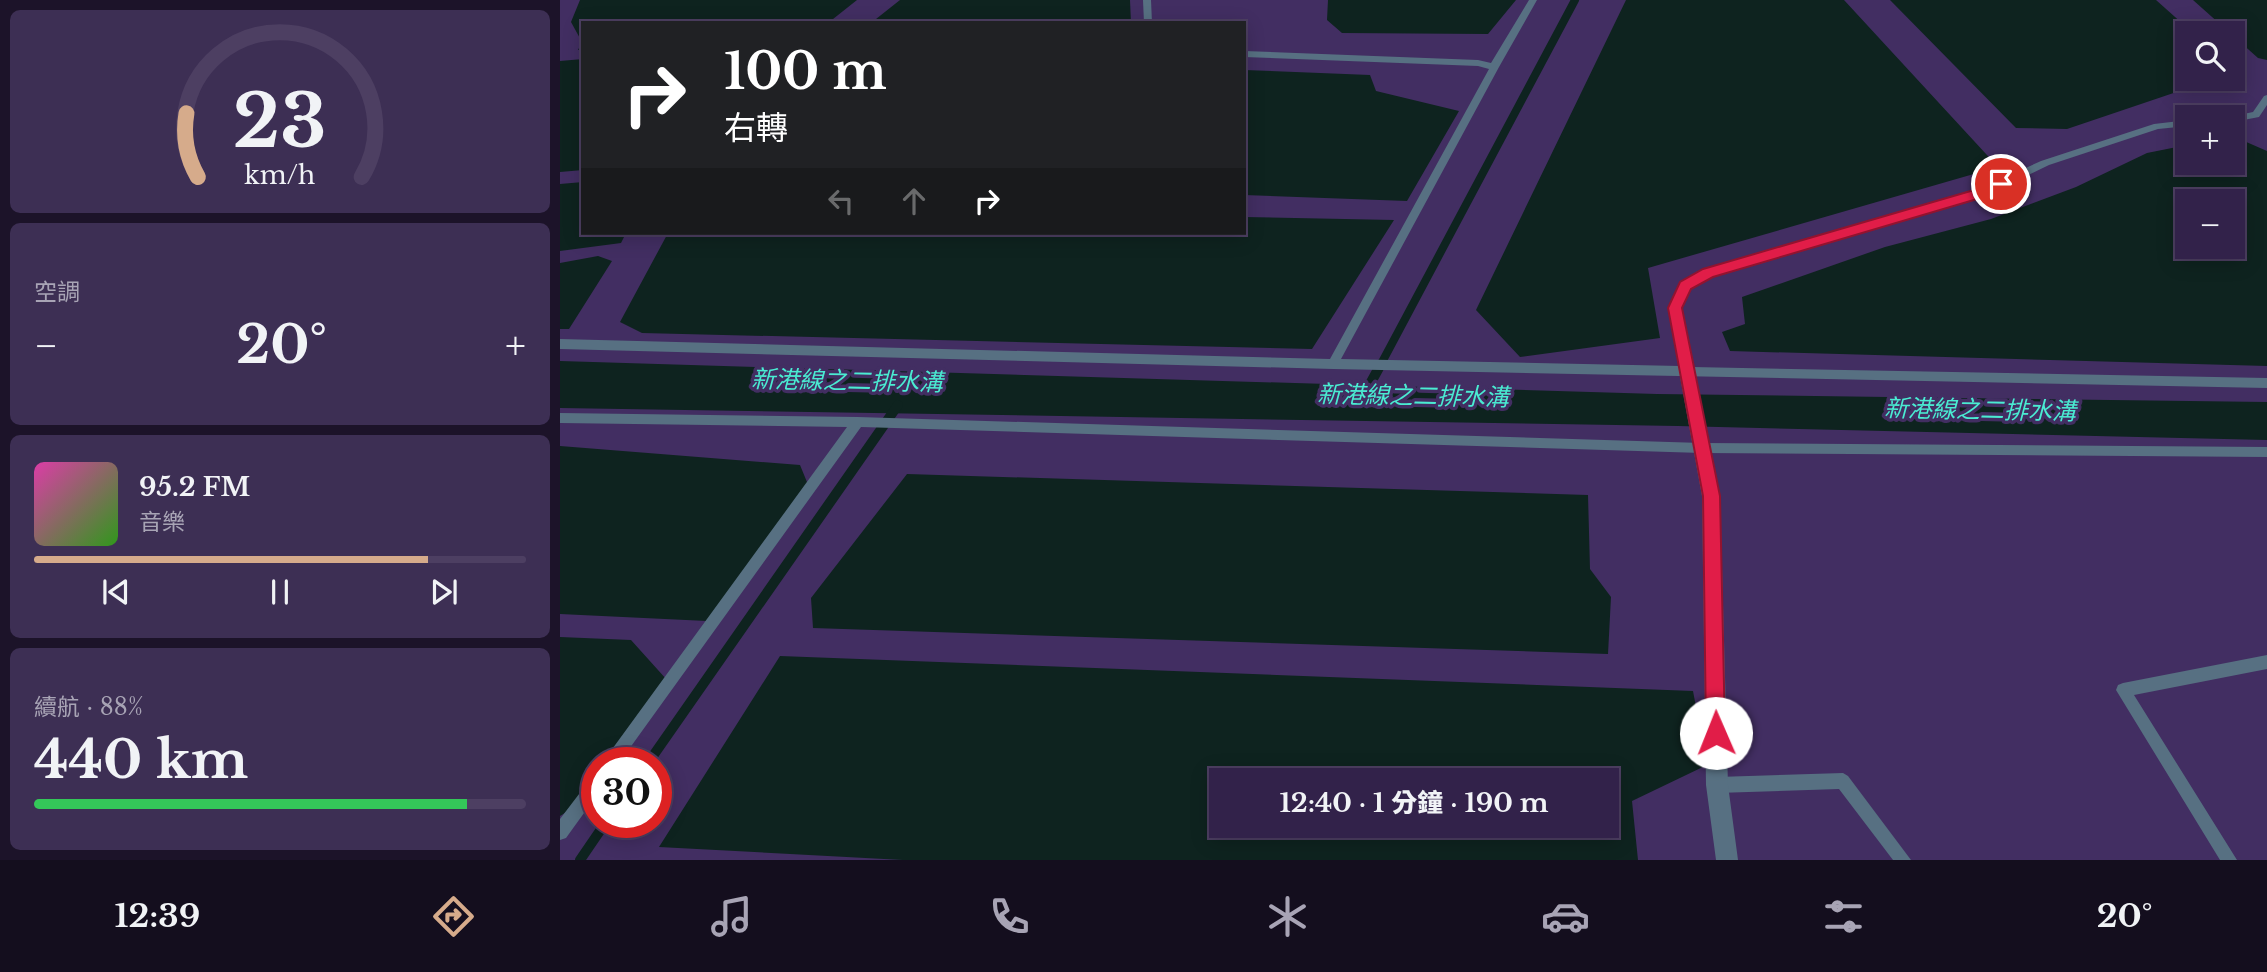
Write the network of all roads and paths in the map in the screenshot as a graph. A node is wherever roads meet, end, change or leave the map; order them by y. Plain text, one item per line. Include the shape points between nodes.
1 (1147, 0) edge
2 (1533, 0) edge
3 (1148, 21) edge
4 (1246, 54) edge
5 (1494, 67) junction
6 (2267, 98) edge
7 (2245, 117) edge
8 (2175, 124) edge
9 (560, 344) edge
10 (1333, 364) junction
11 (1687, 371) junction
12 (2267, 383) edge
13 (560, 418) edge
14 (858, 422) junction
15 (1702, 447) junction
16 (2267, 452) edge
17 (2267, 662) edge
18 (622, 747) edge
19 (1717, 785) junction
20 (581, 804) edge
21 (560, 832) edge
22 (1727, 860) edge
23 (1903, 860) edge
24 (2229, 860) edge

1 - 3 lane
2 - 5 lane
4 - 5 lane
5 - 10 lane
6 - 7 lane via 2256,115
8 - 11 lane via 2045,163 1979,194 1708,273 1685,286 1675,308
9 - 10 lane
10 - 11 lane
11 - 12 lane
11 - 15 street
13 - 14 lane
14 - 15 lane
14 - 18 lane
15 - 16 lane
15 - 19 street via 1711,496
17 - 24 lane via 2123,690
19 - 22 street
19 - 23 lane via 1843,781
20 - 21 lane

